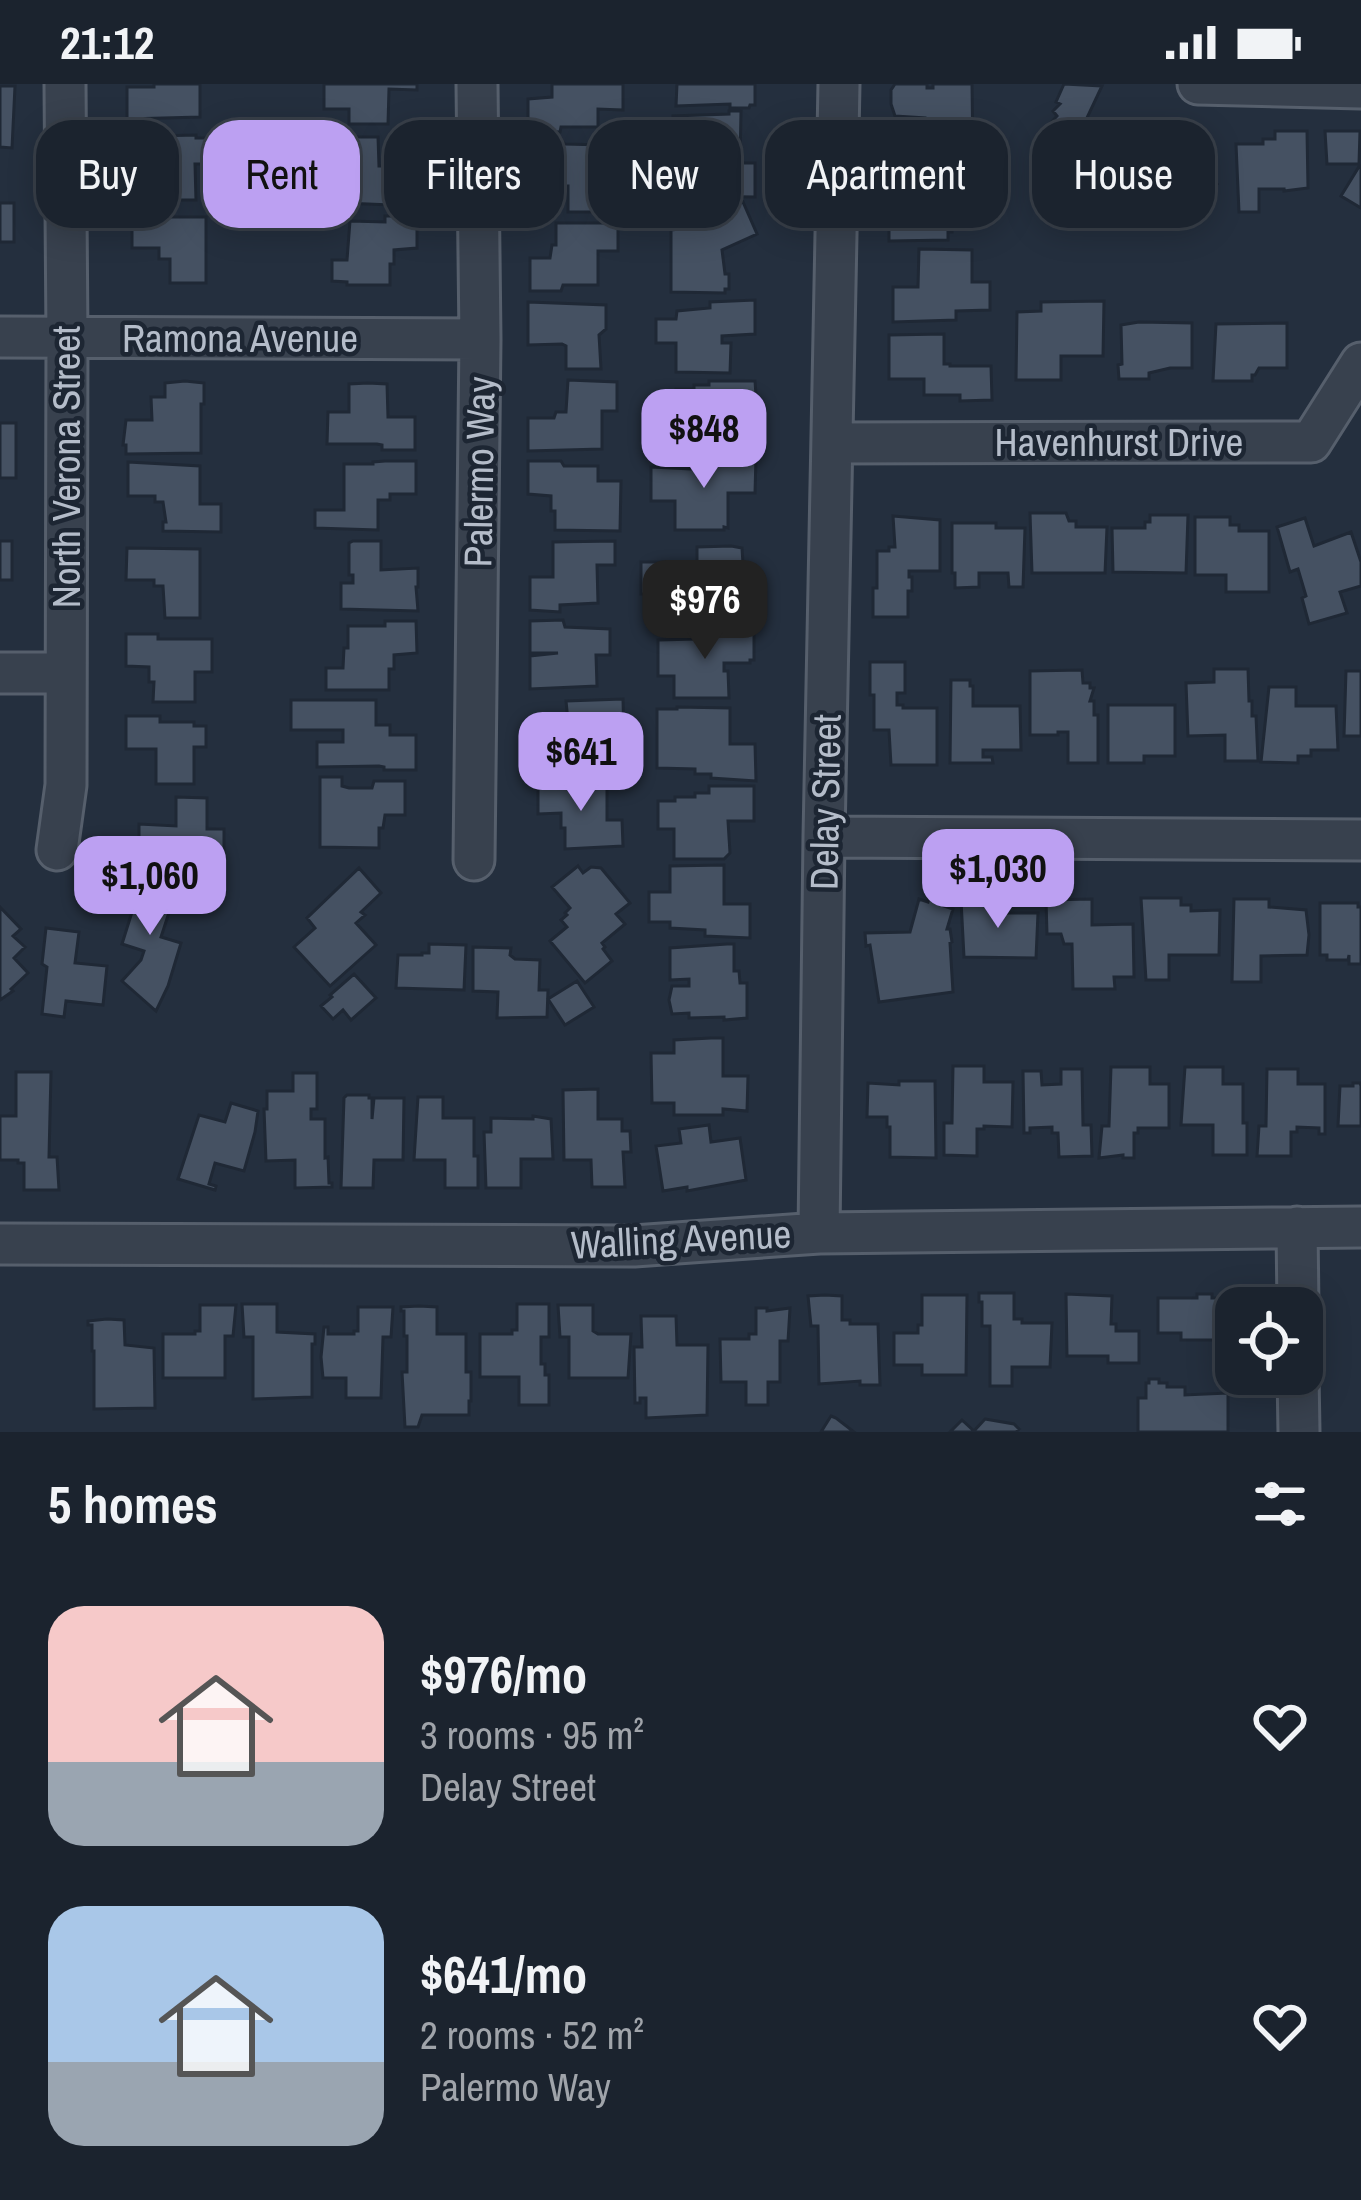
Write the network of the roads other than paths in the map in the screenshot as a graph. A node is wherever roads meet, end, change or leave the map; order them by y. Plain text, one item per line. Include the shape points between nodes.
1 (64, 84) edge
2 (476, 84) edge
3 (839, 84) edge
4 (1198, 84) edge
5 (1361, 88) edge
6 (0, 337) edge
7 (67, 337) junction
8 (480, 339) junction
9 (1361, 363) edge
10 (834, 442) junction
11 (0, 673) edge
12 (66, 673) junction
13 (824, 837) junction
14 (1361, 840) edge
15 (57, 850) dead end
16 (474, 860) dead end
17 (1297, 1227) junction
18 (1361, 1227) edge
19 (819, 1233) junction
20 (0, 1244) edge
21 (1298, 1287) edge
22 (1298, 1395) edge
23 (1299, 1432) edge

1 - 7 street, North Verona Street
2 - 8 street, Palermo Way
3 - 10 street, Delay Street
4 - 5 street
6 - 7 street, Ramona Avenue
7 - 8 street, Ramona Avenue
7 - 12 street, North Verona Street
8 - 16 street, Palermo Way
9 - 10 street, Havenhurst Drive via 1311,442
10 - 13 street, Delay Street
11 - 12 street
12 - 15 street, North Verona Street
13 - 14 street
13 - 19 street, Delay Street
17 - 18 street, Walling Avenue
17 - 19 street, Walling Avenue
17 - 21 street
19 - 20 street, Walling Avenue via 634,1246
22 - 23 street

